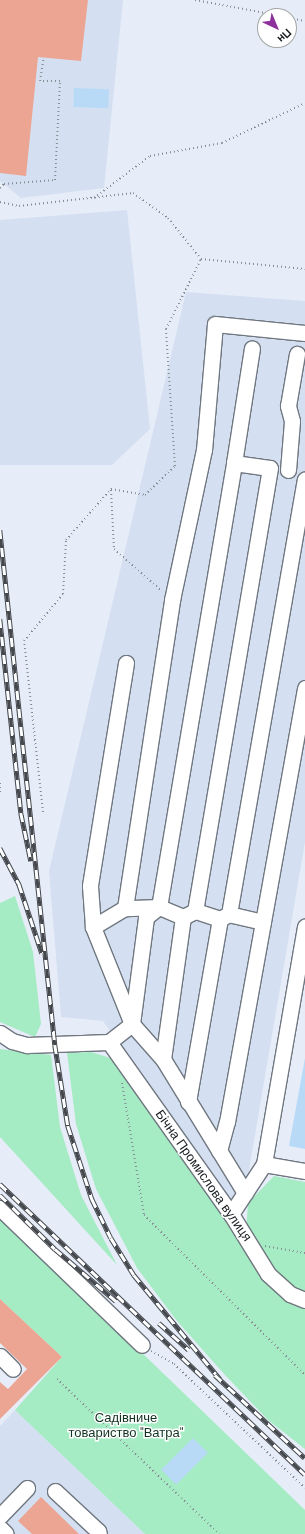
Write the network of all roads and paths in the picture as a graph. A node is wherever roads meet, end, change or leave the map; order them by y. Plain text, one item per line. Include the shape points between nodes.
1 (195, 0) edge
2 (257, 12) edge
3 (44, 57) dead end
4 (305, 103) edge
5 (0, 188) edge
6 (93, 198) junction
7 (0, 202) edge
8 (201, 259) junction
9 (305, 269) edge
10 (305, 333) edge
11 (252, 348) dead end
12 (296, 354) dead end
13 (234, 463) junction
14 (270, 468) junction
15 (288, 470) junction
16 (305, 473) edge
17 (305, 480) edge
18 (111, 489) junction
19 (172, 600) junction
20 (126, 663) dead end
21 (305, 688) edge
22 (0, 783) edge
23 (0, 792) edge
24 (43, 812) dead end
25 (159, 907) junction
26 (125, 908) junction
27 (189, 914) junction
28 (224, 916) junction
29 (263, 922) junction
30 (93, 927) junction
31 (305, 927) edge
32 (132, 1024) junction
33 (0, 1033) edge
34 (109, 1042) junction
35 (163, 1059) junction
36 (121, 1078) dead end
37 (188, 1102) junction
38 (219, 1151) junction
39 (264, 1164) junction
40 (305, 1171) edge
41 (245, 1193) junction
42 (0, 1208) edge
43 (231, 1214) junction
44 (250, 1243) junction
45 (305, 1253) edge
46 (305, 1300) edge
47 (142, 1345) joint
48 (0, 1356) edge
49 (13, 1369) dead end
50 (305, 1375) edge
51 (57, 1379) dead end
52 (27, 1488) dead end
53 (305, 1488) edge
54 (54, 1490) dead end
55 (0, 1516) edge
56 (0, 1528) edge
57 (6, 1534) edge
58 (99, 1534) edge
59 (219, 1534) edge

1 - 2 path
3 - 5 path via 40,81 60,81 55,180 4,184
4 - 6 path via 222,142 150,156
6 - 7 path via 19,206
6 - 8 path via 133,193 168,218
8 - 9 path
8 - 18 path via 166,329 175,466 145,495
10 - 19 lane via 215,324 204,450
11 - 13 lane
12 - 15 lane via 288,406 292,421
13 - 14 lane
13 - 25 lane
14 - 15 lane
14 - 27 lane
15 - 16 lane
17 - 28 lane
18 - 19 path via 114,549
18 - 24 path via 66,540 63,594 24,640
19 - 26 lane
20 - 30 lane via 90,886
21 - 29 lane
22 - 23 path
25 - 26 lane
25 - 27 lane
25 - 32 lane via 146,917
26 - 30 lane
27 - 28 lane
27 - 35 lane
28 - 29 lane
28 - 37 lane
29 - 38 lane via 227,1122
30 - 32 lane
31 - 39 lane
32 - 34 lane
32 - 35 lane
33 - 34 lane via 12,1041 27,1045
34 - 43 lane, Бічна Промислова вулиця
35 - 37 lane
36 - 50 path via 144,1215
37 - 38 lane
38 - 41 lane
39 - 40 lane
39 - 41 lane
41 - 43 lane
42 - 47 lane
43 - 44 lane, Бічна Промислова вулиця
44 - 45 path
44 - 46 lane, Бічна Промислова вулиця via 268,1274 290,1294
47 - 53 path via 174,1364
48 - 49 lane
51 - 59 path
52 - 55 lane
54 - 58 lane
56 - 57 lane

